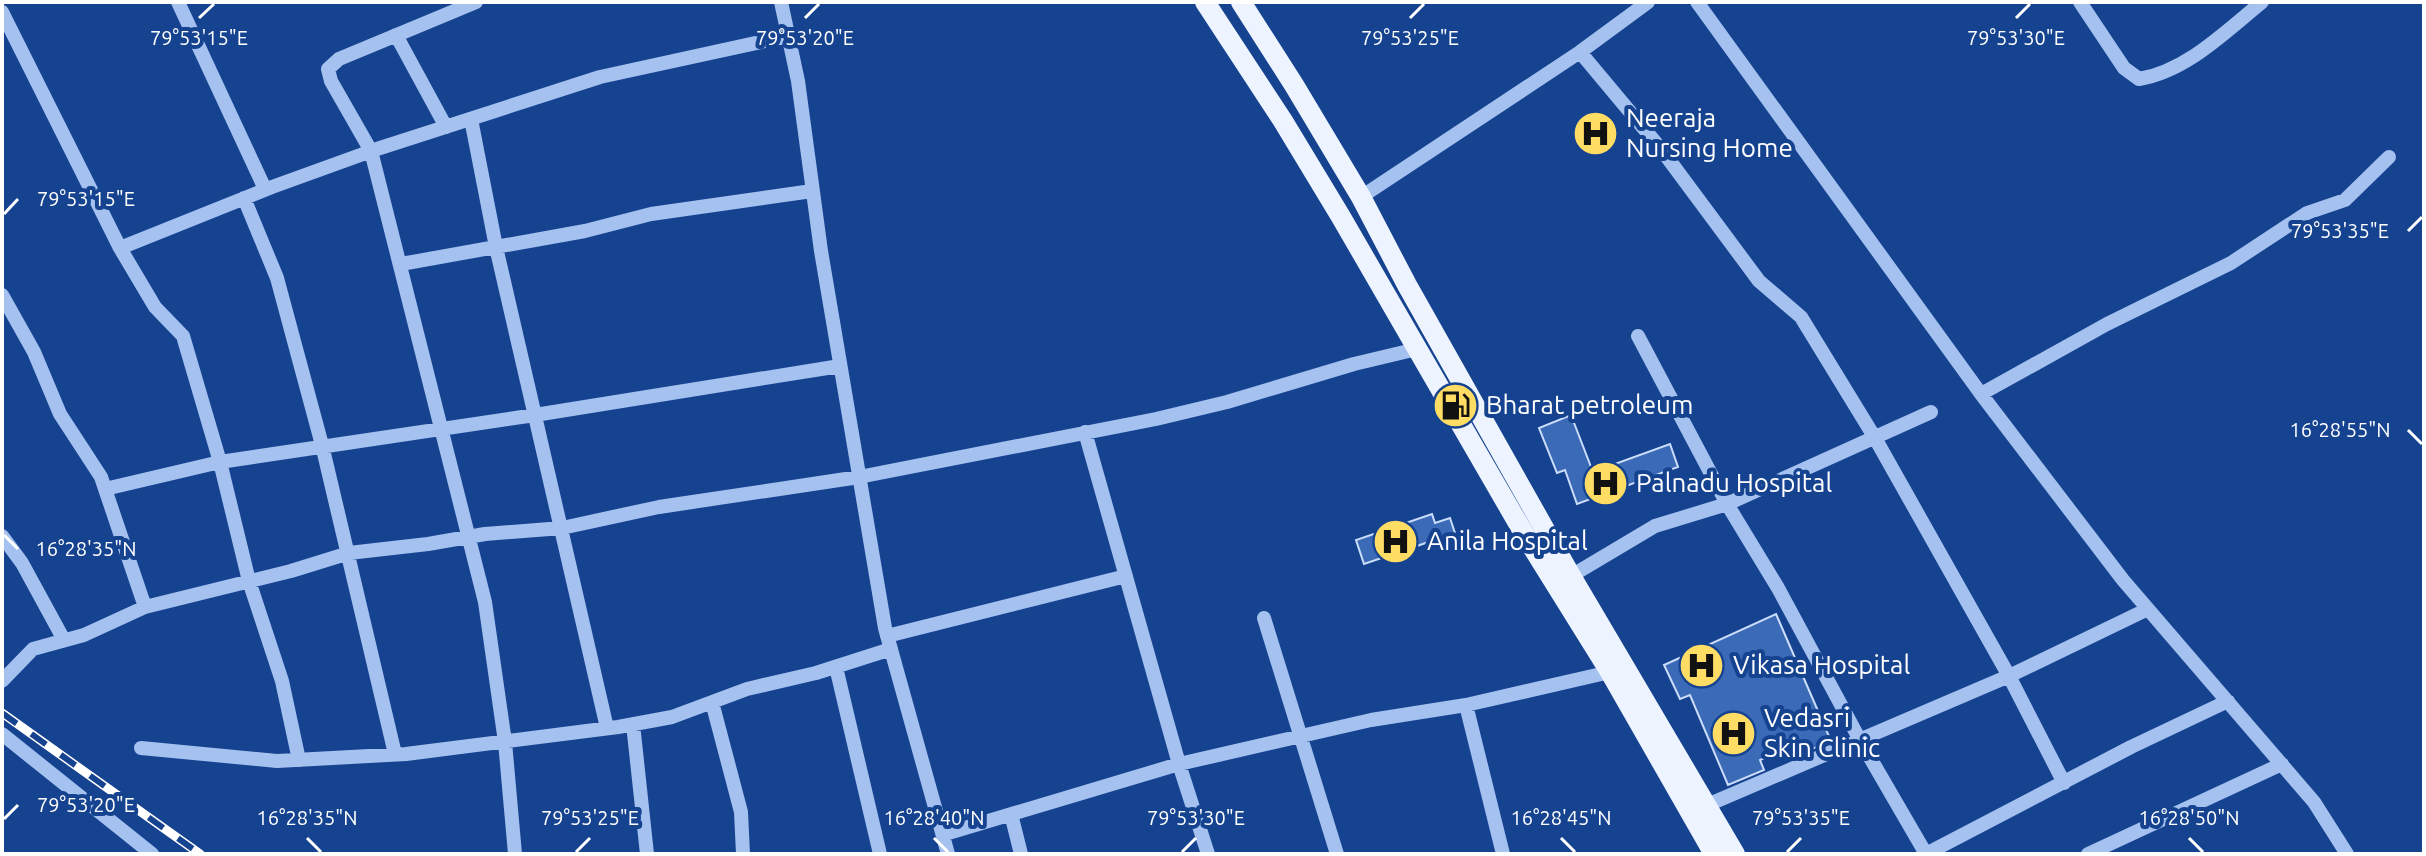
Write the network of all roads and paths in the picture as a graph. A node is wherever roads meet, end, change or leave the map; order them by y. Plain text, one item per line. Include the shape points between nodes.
1 (178, 2) edge
2 (476, 2) edge
3 (781, 2) edge
4 (1205, 2) edge
5 (1241, 2) edge
6 (1648, 2) edge
7 (1697, 2) edge
8 (2080, 2) edge
9 (2262, 2) edge
10 (2, 12) edge
11 (396, 35) junction
12 (788, 36) junction
13 (1580, 52) junction
14 (471, 119) junction
15 (446, 127) junction
16 (371, 151) junction
17 (2389, 157) dead end
18 (265, 189) junction
19 (812, 191) junction
20 (1361, 197) junction
21 (244, 198) junction
22 (496, 247) junction
23 (120, 248) junction
24 (401, 264) junction
25 (2, 295) edge
26 (1638, 336) dead end
27 (1417, 349) junction
28 (840, 366) junction
29 (1981, 394) junction
30 (1931, 412) dead end
31 (535, 415) junction
32 (440, 429) junction
33 (1085, 432) junction
34 (1875, 438) junction
35 (322, 445) junction
36 (220, 462) junction
37 (859, 477) junction
38 (105, 489) junction
39 (1727, 504) junction
40 (562, 528) junction
41 (2, 536) edge
42 (468, 537) junction
43 (349, 553) junction
44 (1126, 576) junction
45 (1571, 576) junction
46 (249, 581) junction
47 (145, 607) junction
48 (2148, 609) junction
49 (1264, 618) dead end
50 (64, 640) junction
51 (889, 643) junction
52 (836, 667) junction
53 (1610, 672) junction
54 (2009, 676) junction
55 (2, 681) edge
56 (2228, 701) junction
57 (712, 702) junction
58 (1466, 705) junction
59 (633, 724) junction
60 (607, 728) junction
61 (2, 734) edge
62 (1301, 736) junction
63 (505, 742) junction
64 (1861, 742) junction
65 (141, 748) dead end
66 (395, 754) junction
67 (299, 760) junction
68 (1179, 764) junction
69 (2282, 764) junction
70 (2064, 783) junction
71 (1705, 806) junction
72 (1011, 814) junction
73 (945, 834) junction
74 (152, 854) edge
75 (515, 854) edge
76 (647, 854) edge
77 (743, 854) edge
78 (880, 854) edge
79 (948, 854) edge
80 (1021, 854) edge
81 (1208, 854) edge
82 (1337, 854) edge
83 (1503, 854) edge
84 (1714, 854) edge
85 (1735, 854) edge
86 (1926, 854) edge
87 (2088, 854) edge
88 (2347, 854) edge

1 - 18 street
2 - 11 street
3 - 12 street
4 - 27 main road via 1290,133
5 - 20 main road
6 - 13 street
7 - 29 street
8 - 9 street via 2124,68 2139,79 2158,76 2205,48
10 - 23 street
11 - 15 street
11 - 16 street via 339,59 328,69
12 - 14 street via 600,77
12 - 19 street
13 - 20 street
13 - 34 street via 1661,149 1759,281 1801,317
14 - 15 street
14 - 22 street
15 - 16 street
16 - 18 street
16 - 24 street
17 - 29 street via 2345,200 2307,213 2231,263
18 - 21 street
19 - 22 street via 651,214
19 - 28 street
20 - 45 main road
21 - 23 street
21 - 35 street via 277,278
22 - 24 street
22 - 31 street
23 - 36 street via 155,307 183,336
24 - 32 street
25 - 38 street via 60,414
26 - 39 street
27 - 33 street via 1227,402
27 - 53 main road
28 - 31 street
28 - 37 street
29 - 48 street
30 - 34 street
31 - 32 street
31 - 40 street
32 - 35 street
32 - 42 street
33 - 37 street
33 - 44 street
34 - 39 street
34 - 54 street
35 - 36 street
35 - 43 street
36 - 38 street
36 - 46 street
37 - 40 street via 659,507
37 - 51 street
38 - 47 street
39 - 45 street via 1655,526
39 - 64 street
40 - 42 street
40 - 60 street
41 - 50 street
42 - 43 street
42 - 63 street via 485,602
43 - 46 street
43 - 66 street
44 - 51 street
44 - 68 street
45 - 71 main road
46 - 47 street
46 - 67 street via 282,681
47 - 50 street
48 - 54 street
48 - 56 street
49 - 62 street
50 - 55 street via 33,649
51 - 52 street
51 - 73 street
52 - 57 street
52 - 78 street
53 - 58 street
53 - 84 main road
54 - 64 street
54 - 70 street
56 - 69 street
56 - 70 street
57 - 59 street
57 - 77 street via 741,812
58 - 62 street
58 - 83 street
59 - 60 street
59 - 76 street
60 - 63 street
61 - 74 street
62 - 68 street
62 - 82 street
63 - 66 street
63 - 75 street
64 - 71 street
64 - 86 street
65 - 67 street
66 - 67 street
68 - 72 street
68 - 81 street
69 - 87 street
69 - 88 street
70 - 86 street
71 - 85 main road
72 - 73 street
72 - 80 street
73 - 79 street

